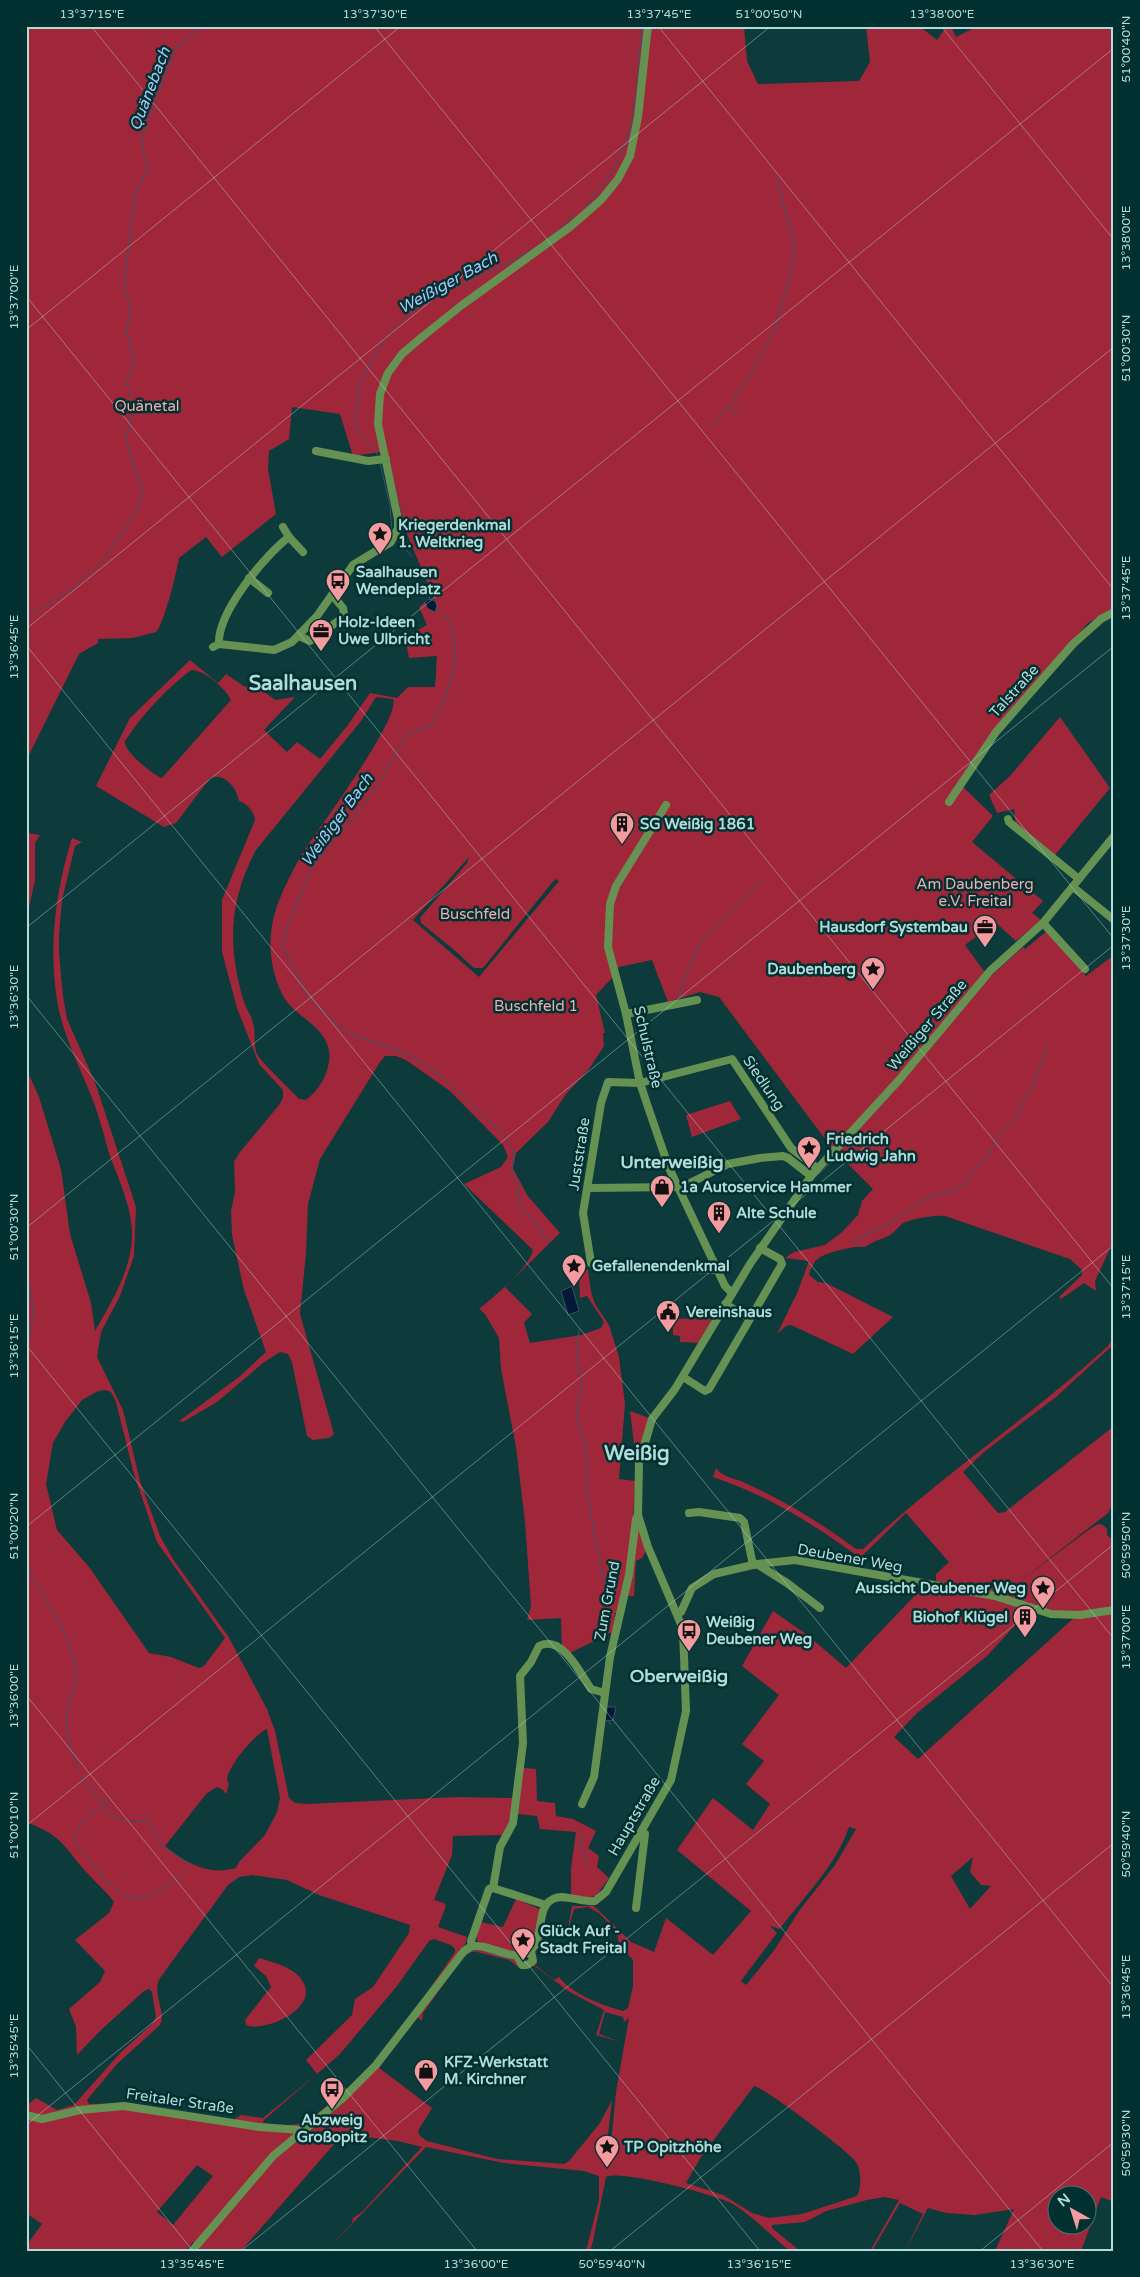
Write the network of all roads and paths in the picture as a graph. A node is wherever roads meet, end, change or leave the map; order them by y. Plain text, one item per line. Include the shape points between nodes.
1 (648, 26) edge
2 (316, 451) dead end
3 (382, 460) junction
4 (283, 527) dead end
5 (289, 537) junction
6 (302, 552) dead end
7 (249, 578) junction
8 (268, 593) dead end
9 (332, 594) junction
10 (1114, 612) edge
11 (299, 636) junction
12 (949, 802) dead end
13 (666, 804) dead end
14 (1008, 819) dead end
15 (1114, 836) edge
16 (1107, 845) junction
17 (1114, 850) edge
18 (1078, 879) junction
19 (1072, 887) junction
20 (1114, 920) edge
21 (1043, 923) junction
22 (1085, 969) dead end
23 (697, 1000) dead end
24 (626, 1014) junction
25 (640, 1083) junction
26 (836, 1148) joint
27 (794, 1151) junction
28 (788, 1158) junction
29 (817, 1168) junction
30 (811, 1176) junction
31 (678, 1187) junction
32 (588, 1188) junction
33 (760, 1248) junction
34 (718, 1270) junction
35 (732, 1293) junction
36 (725, 1304) junction
37 (750, 1318) junction
38 (682, 1377) junction
39 (689, 1514) dead end
40 (638, 1515) junction
41 (755, 1564) junction
42 (820, 1608) dead end
43 (1114, 1610) edge
44 (678, 1612) junction
45 (605, 1692) junction
46 (582, 1804) dead end
47 (641, 1833) junction
48 (493, 1888) junction
49 (546, 1905) junction
50 (636, 1908) dead end
51 (472, 1946) junction
52 (26, 2115) edge
53 (301, 2130) junction
54 (192, 2251) edge

1 - 3 street via 638,117 630,156 618,179 601,200 570,227 462,305 402,354 388,373 378,409
2 - 3 street
3 - 9 street via 390,479 398,519 395,534 383,548 353,565
4 - 5 street
5 - 6 street
5 - 7 street via 268,554
7 - 8 street
7 - 11 street via 228,613 216,646 274,650
9 - 11 street
9 - 11 street via 343,608 341,619 310,641
10 - 12 street, Talstraße via 1073,644 996,732
13 - 24 street, Schulstraße via 620,877 610,904 608,947
14 - 18 street
15 - 16 street, Weißiger Straße
16 - 17 street
16 - 18 street, Weißiger Straße
18 - 19 street, Weißiger Straße
19 - 20 street
19 - 21 street, Weißiger Straße
21 - 22 street
21 - 26 street, Weißiger Straße via 990,971 899,1080
23 - 24 street
24 - 25 street, Schulstraße
25 - 27 street, Siedlung via 732,1059
25 - 31 street, Schulstraße
25 - 32 street, Juststraße via 612,1081 606,1085
26 - 29 street, Hauptstraße
27 - 28 street
27 - 29 street, Siedlung
28 - 30 street
28 - 31 street via 737,1161
29 - 30 street, Hauptstraße
30 - 33 street, Hauptstraße
31 - 32 street
31 - 34 street, Schulstraße
32 - 34 street, Juststraße via 583,1220 591,1263
33 - 35 street, Hauptstraße
33 - 37 street via 780,1258 782,1264
34 - 35 street, Schulstraße
35 - 36 street, Hauptstraße
36 - 37 street
36 - 38 street, Hauptstraße
37 - 38 street via 708,1390
38 - 40 street, Hauptstraße via 652,1419 639,1463
39 - 41 street via 699,1512 740,1518 744,1522
40 - 44 street, Hauptstraße via 648,1548
40 - 45 street, Zum Grund
41 - 42 street
41 - 43 street, Deubener Weg via 795,1560 826,1565 995,1596 1051,1614 1080,1615
41 - 44 street, Deubener Weg via 726,1570 702,1580 692,1588 681,1612
44 - 47 street, Hauptstraße via 685,1639 687,1694 684,1729 671,1780
45 - 46 street, Zum Grund via 594,1777
45 - 48 street via 591,1689 573,1660 550,1644 538,1646 531,1662 521,1672 523,1744 513,1824 500,1847
47 - 49 street, Hauptstraße via 598,1899 592,1902 557,1898
47 - 50 street via 645,1834
48 - 49 street
48 - 51 street via 489,1889
49 - 51 street via 537,1941 531,1951 532,1961 527,1965 522,1965 517,1956 484,1946
51 - 53 street via 459,1956 371,2070 343,2098
52 - 53 street, Freitaler Straße via 42,2119 80,2110 124,2106 259,2127
53 - 54 street via 262,2167

